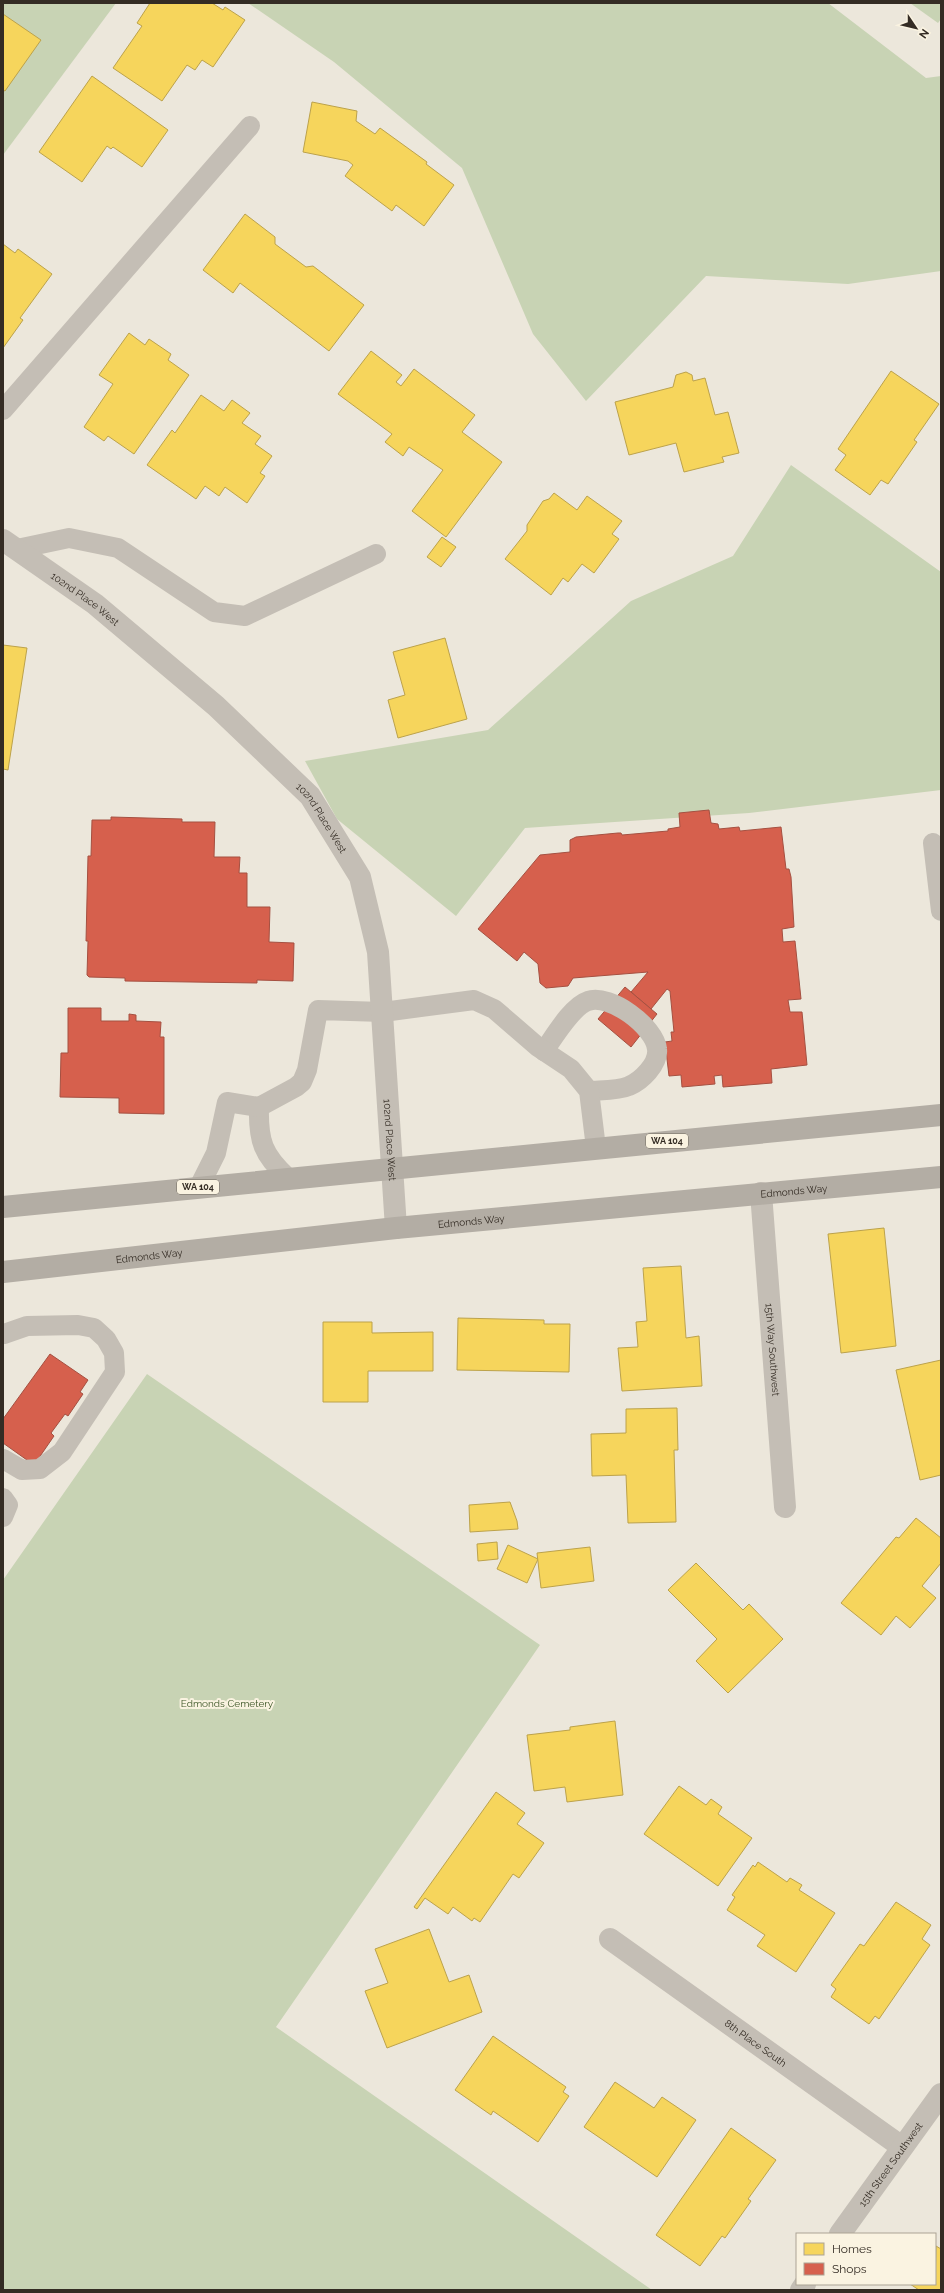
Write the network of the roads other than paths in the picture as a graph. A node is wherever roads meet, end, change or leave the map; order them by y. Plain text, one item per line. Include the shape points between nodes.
1 (250, 126) dead end
2 (3, 410) edge
3 (10, 544) edge
4 (376, 554) dead end
5 (933, 843) dead end
6 (941, 911) edge
7 (383, 1012) junction
8 (544, 1051) junction
9 (589, 1091) junction
10 (259, 1107) junction
11 (941, 1115) edge
12 (596, 1148) junction
13 (393, 1167) junction
14 (941, 1177) edge
15 (288, 1178) junction
16 (199, 1187) junction
17 (761, 1193) junction
18 (3, 1207) edge
19 (396, 1228) junction
20 (3, 1272) edge
21 (4, 1334) dead end
22 (3, 1459) edge
23 (3, 1498) edge
24 (785, 1507) dead end
25 (3, 1517) edge
26 (610, 1939) dead end
27 (941, 2094) edge
28 (902, 2147) junction
29 (841, 2233) edge

1 - 2 lane
3 - 4 lane via 69,538 118,548 214,612 245,616
3 - 7 street, 102nd Place West via 95,604 216,706 310,796 360,877 378,952
5 - 6 lane
7 - 8 lane via 474,1000 494,1009
7 - 10 lane via 318,1010 307,1070 302,1082 289,1093
7 - 13 street, 102nd Place West
8 - 9 lane via 572,1069
8 - 9 lane via 563,1024 587,1001 602,998 621,1008 643,1025 658,1050 655,1063 628,1087
9 - 12 lane
10 - 15 lane via 264,1151 269,1160
10 - 16 lane via 227,1102 216,1153
11 - 12 main road, WA 104
12 - 13 main road, WA 104
13 - 15 main road, WA 104
13 - 19 street, 102nd Place West
14 - 17 main road, Edmonds Way
15 - 16 main road, WA 104
16 - 18 main road, WA 104
17 - 19 main road, Edmonds Way
17 - 24 street, 15th Way Southwest
19 - 20 main road, Edmonds Way
21 - 22 lane via 27,1326 78,1325 94,1328 106,1339 114,1353 115,1372 62,1452 51,1461 40,1469 22,1470
23 - 25 lane via 8,1505
26 - 28 street, 8th Place South
27 - 28 street, 15th Street Southwest
28 - 29 street, 15th Street Southwest

